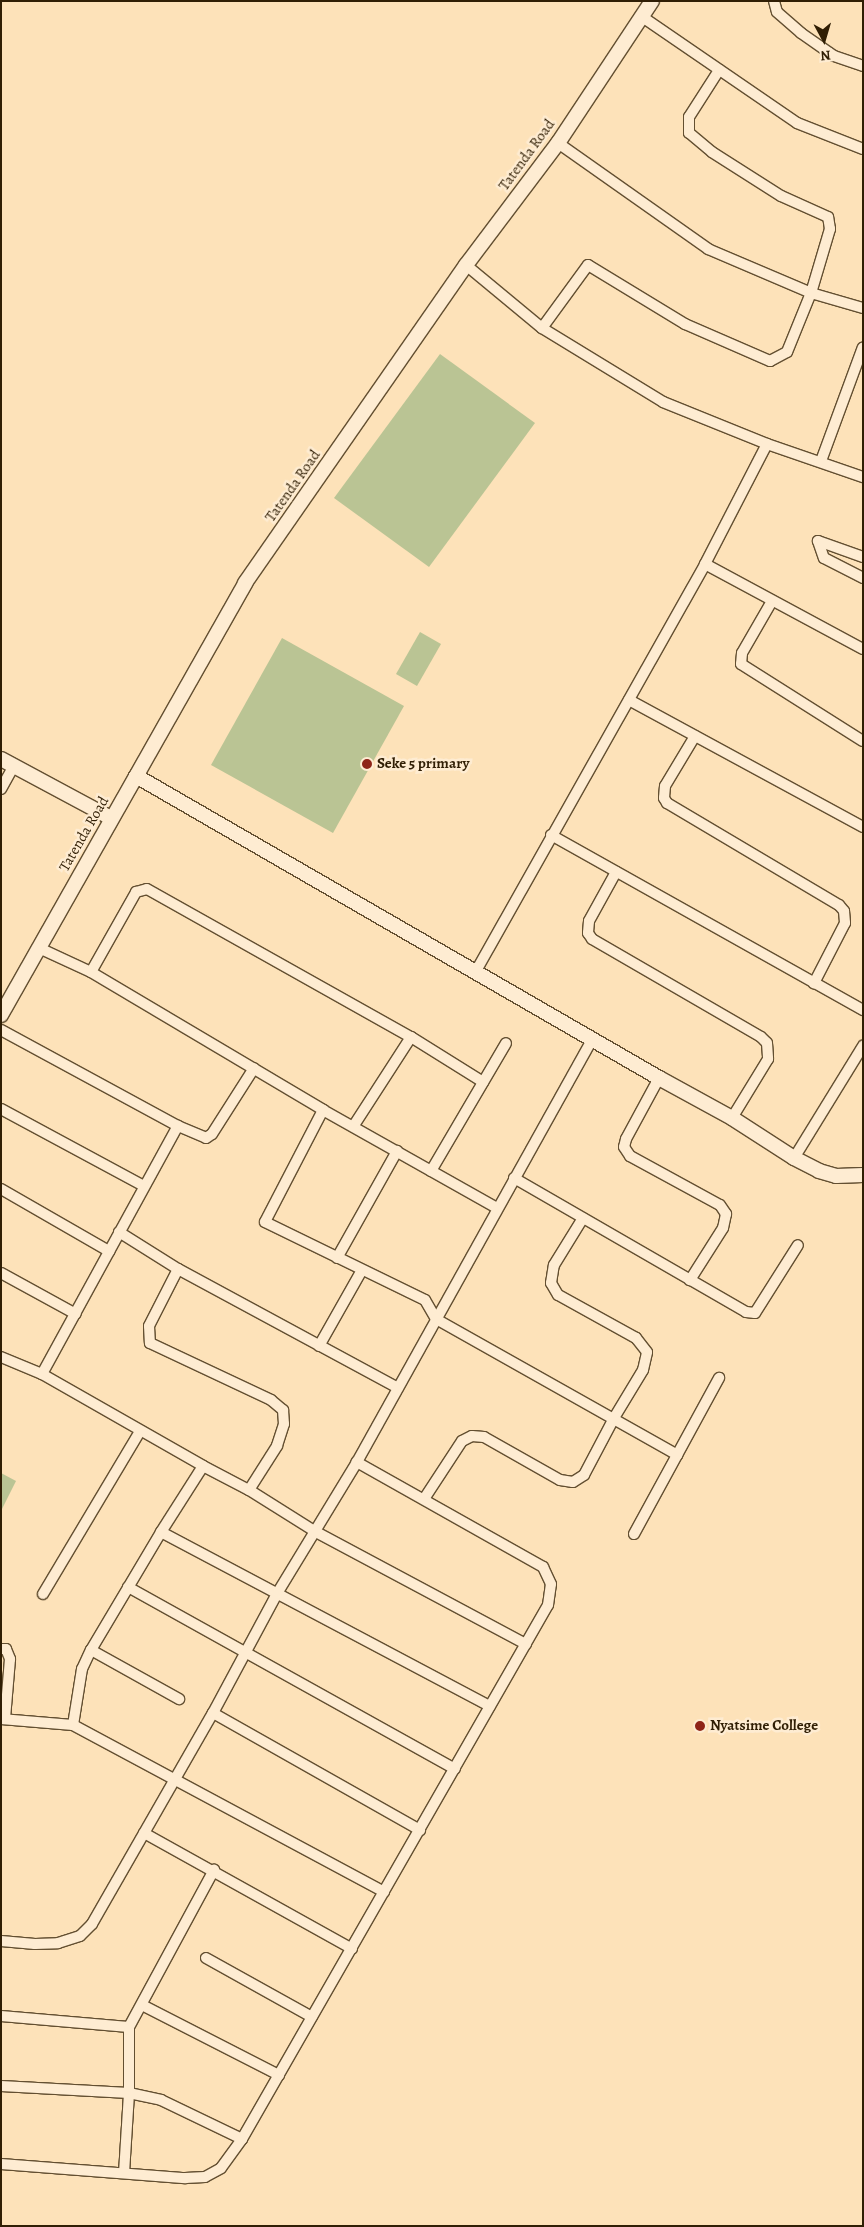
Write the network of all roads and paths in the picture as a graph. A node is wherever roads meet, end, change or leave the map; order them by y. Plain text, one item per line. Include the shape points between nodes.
1 (652, 1) edge
2 (774, 1) edge
3 (641, 16) junction
4 (863, 66) edge
5 (719, 70) junction
6 (558, 143) junction
7 (863, 149) edge
8 (466, 265) junction
9 (811, 293) junction
10 (863, 308) edge
11 (542, 328) junction
12 (863, 347) edge
13 (767, 444) junction
14 (821, 461) junction
15 (863, 476) edge
16 (863, 558) edge
17 (705, 564) junction
18 (863, 578) edge
19 (772, 601) junction
20 (863, 649) edge
21 (629, 700) junction
22 (695, 736) junction
23 (863, 741) edge
24 (1, 759) edge
25 (14, 766) junction
26 (136, 776) junction
27 (1, 789) edge
28 (111, 818) junction
29 (863, 827) edge
30 (551, 835) junction
31 (616, 872) junction
32 (39, 948) junction
33 (476, 971) junction
34 (91, 972) junction
35 (814, 982) junction
36 (863, 1010) edge
37 (1, 1015) edge
38 (1, 1030) edge
39 (411, 1037) junction
40 (592, 1038) junction
41 (506, 1043) dead end
42 (863, 1046) edge
43 (254, 1068) junction
44 (659, 1078) junction
45 (483, 1082) junction
46 (1, 1109) edge
47 (324, 1110) junction
48 (732, 1118) junction
49 (354, 1125) junction
50 (178, 1126) junction
51 (396, 1151) junction
52 (794, 1158) junction
53 (431, 1171) junction
54 (863, 1175) edge
55 (514, 1178) junction
56 (144, 1186) junction
57 (1, 1189) edge
58 (497, 1208) junction
59 (583, 1218) junction
60 (119, 1232) junction
61 (798, 1245) dead end
62 (109, 1251) junction
63 (337, 1258) junction
64 (178, 1269) junction
65 (362, 1270) junction
66 (1, 1273) edge
67 (690, 1280) junction
68 (76, 1314) junction
69 (436, 1320) junction
70 (319, 1346) junction
71 (1, 1357) edge
72 (42, 1374) junction
73 (719, 1378) dead end
74 (398, 1388) junction
75 (614, 1418) junction
76 (140, 1431) junction
77 (677, 1455) junction
78 (357, 1462) junction
79 (203, 1466) junction
80 (249, 1490) junction
81 (424, 1499) junction
82 (161, 1532) junction
83 (316, 1532) junction
84 (634, 1534) dead end
85 (128, 1587) junction
86 (278, 1592) junction
87 (43, 1594) dead end
88 (526, 1644) junction
89 (1, 1649) edge
90 (91, 1650) junction
91 (245, 1652) junction
92 (179, 1699) dead end
93 (490, 1706) junction
94 (212, 1713) junction
95 (3, 1719) edge
96 (73, 1725) junction
97 (455, 1769) junction
98 (174, 1779) junction
99 (420, 1830) junction
100 (144, 1833) junction
101 (214, 1870) junction
102 (384, 1892) junction
103 (1, 1941) edge
104 (352, 1948) junction
105 (206, 1958) dead end
106 (142, 2005) junction
107 (1, 2016) edge
108 (312, 2017) junction
109 (130, 2027) junction
110 (279, 2075) junction
111 (1, 2086) edge
112 (129, 2093) junction
113 (242, 2139) junction
114 (1, 2164) edge
115 (124, 2173) junction

1 - 3 street, Tatenda Road
2 - 4 street via 777,12 801,33 834,56
3 - 5 street
3 - 6 street, Tatenda Road
5 - 7 street via 797,123
5 - 9 street via 689,117 689,133 712,152 781,196 828,217 830,229
6 - 8 street, Tatenda Road
6 - 9 street via 708,249
8 - 11 street
8 - 26 street, Tatenda Road via 245,583
9 - 10 street
9 - 11 street via 787,352 770,361 685,324 588,265
11 - 13 street via 663,402
12 - 14 street
13 - 14 street
13 - 17 street
14 - 15 street
16 - 18 street via 818,541 824,558
17 - 19 street
17 - 21 street
19 - 20 street
19 - 23 street via 742,653 741,664
21 - 22 street
21 - 30 street
22 - 29 street
22 - 35 street via 665,786 667,803 839,905 844,912 845,923
24 - 25 street
25 - 27 street
25 - 28 street
26 - 28 street, Tatenda Road
26 - 33 street
28 - 32 street, Tatenda Road
30 - 31 street
30 - 33 street
31 - 35 street
31 - 48 street via 589,921 588,933 592,939 767,1043 768,1059
32 - 34 street
32 - 37 street, Tatenda Road
33 - 40 street
34 - 39 street via 136,892 147,890
34 - 43 street
35 - 36 street
38 - 50 street
39 - 45 street
39 - 49 street
40 - 44 street
40 - 55 street
41 - 45 street
42 - 52 street
43 - 47 street
43 - 50 street via 210,1137 201,1137
44 - 48 street
44 - 67 street via 624,1148 630,1156 720,1205 726,1214 723,1228
45 - 53 street
46 - 56 street
47 - 49 street
47 - 63 street via 265,1222
48 - 52 street
49 - 51 street
50 - 56 street
51 - 53 street
51 - 63 street
52 - 54 street via 836,1176
53 - 58 street
55 - 58 street
55 - 59 street
56 - 60 street
57 - 62 street
58 - 69 street
59 - 67 street
59 - 75 street via 554,1265 551,1283 558,1295 636,1338 647,1352 643,1370
60 - 62 street
60 - 64 street
61 - 67 street via 755,1313 746,1312
62 - 68 street
63 - 65 street
64 - 70 street
64 - 80 street via 149,1326 150,1343 271,1400 282,1410 284,1424 277,1446
65 - 69 street via 425,1300
65 - 70 street
66 - 68 street
68 - 72 street
69 - 74 street
69 - 75 street
70 - 74 street
71 - 72 street
72 - 76 street
73 - 77 street
74 - 78 street
75 - 77 street
75 - 81 street via 584,1476 573,1482 560,1480 484,1436 472,1436 462,1441
76 - 79 street
76 - 87 street
77 - 84 street
78 - 81 street
78 - 83 street
79 - 80 street
79 - 82 street
80 - 83 street
81 - 88 street via 543,1567 551,1584 548,1605
82 - 85 street
82 - 86 street
83 - 86 street
83 - 88 street
85 - 90 street
85 - 91 street
86 - 91 street
86 - 93 street
88 - 93 street
89 - 95 street via 6,1649 10,1659
90 - 92 street
90 - 96 street via 82,1669
91 - 94 street
91 - 97 street
93 - 97 street
94 - 98 street
94 - 99 street
95 - 96 street
96 - 98 street
97 - 99 street
98 - 100 street
98 - 102 street
99 - 102 street
100 - 101 street
100 - 103 street via 92,1924 80,1936 58,1943
101 - 104 street
101 - 106 street
102 - 104 street
104 - 108 street
105 - 108 street
106 - 109 street
106 - 110 street
107 - 109 street
108 - 110 street
109 - 112 street
110 - 113 street
111 - 112 street
112 - 113 street via 161,2100
112 - 115 street
113 - 115 street via 221,2168 205,2177
114 - 115 street

